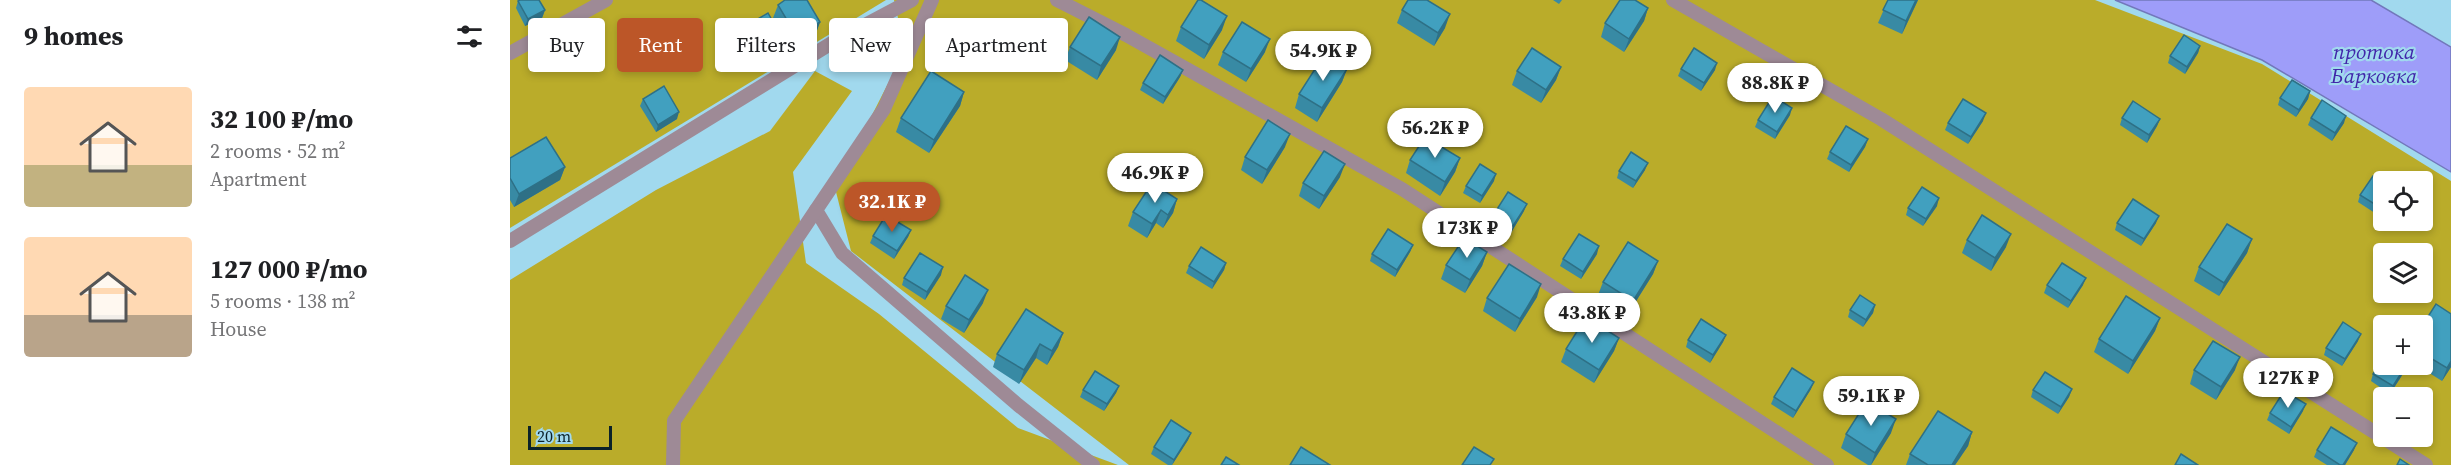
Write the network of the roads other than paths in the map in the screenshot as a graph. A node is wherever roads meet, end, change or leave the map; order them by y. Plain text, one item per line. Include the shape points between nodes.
1 (606, 0) edge
2 (912, 0) edge
3 (932, 0) edge
4 (1057, 0) edge
5 (1673, 0) edge
6 (510, 53) edge
7 (816, 210) junction
8 (510, 241) edge
9 (673, 465) edge
10 (1093, 465) edge
11 (1827, 465) edge
12 (2426, 465) edge

1 - 6 lane
2 - 8 lane via 835,41
3 - 7 lane via 884,109
4 - 11 lane via 1402,189
5 - 12 lane via 1881,119
7 - 9 lane via 674,421
7 - 10 lane via 842,253

